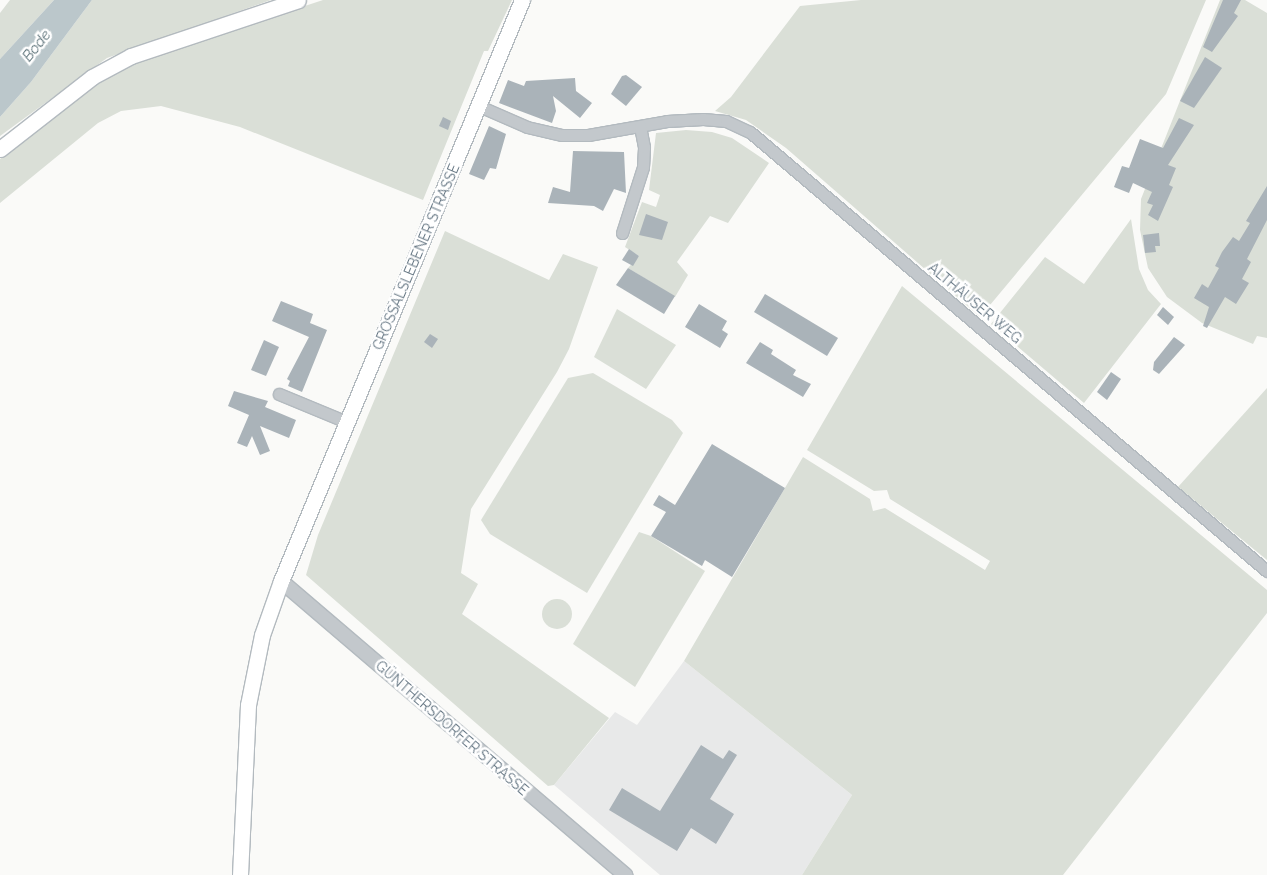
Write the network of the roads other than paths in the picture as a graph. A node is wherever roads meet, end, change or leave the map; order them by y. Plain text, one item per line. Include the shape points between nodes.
1 (298, 0) edge
2 (522, 0) edge
3 (479, 106) junction
4 (640, 126) junction
5 (0, 149) edge
6 (622, 233) dead end
7 (279, 394) dead end
8 (347, 422) junction
9 (1267, 571) edge
10 (281, 581) junction
11 (240, 875) edge
12 (625, 875) edge

1 - 5 main road via 131,56 92,77
2 - 3 main road, GROSSALSLEBENER STRASSE
3 - 4 street, ALTHÄUSER WEG via 527,127 562,135 588,135
3 - 8 main road, GROSSALSLEBENER STRASSE
4 - 6 street via 643,167
4 - 9 street, ALTHÄUSER WEG via 704,118 726,121 750,132
7 - 8 street
8 - 10 main road, GROSSALSLEBENER STRASSE
10 - 11 main road, GROSSALSLEBENER STRASSE via 250,683
10 - 12 street, GÜNTHERSDORFER STRASSE

